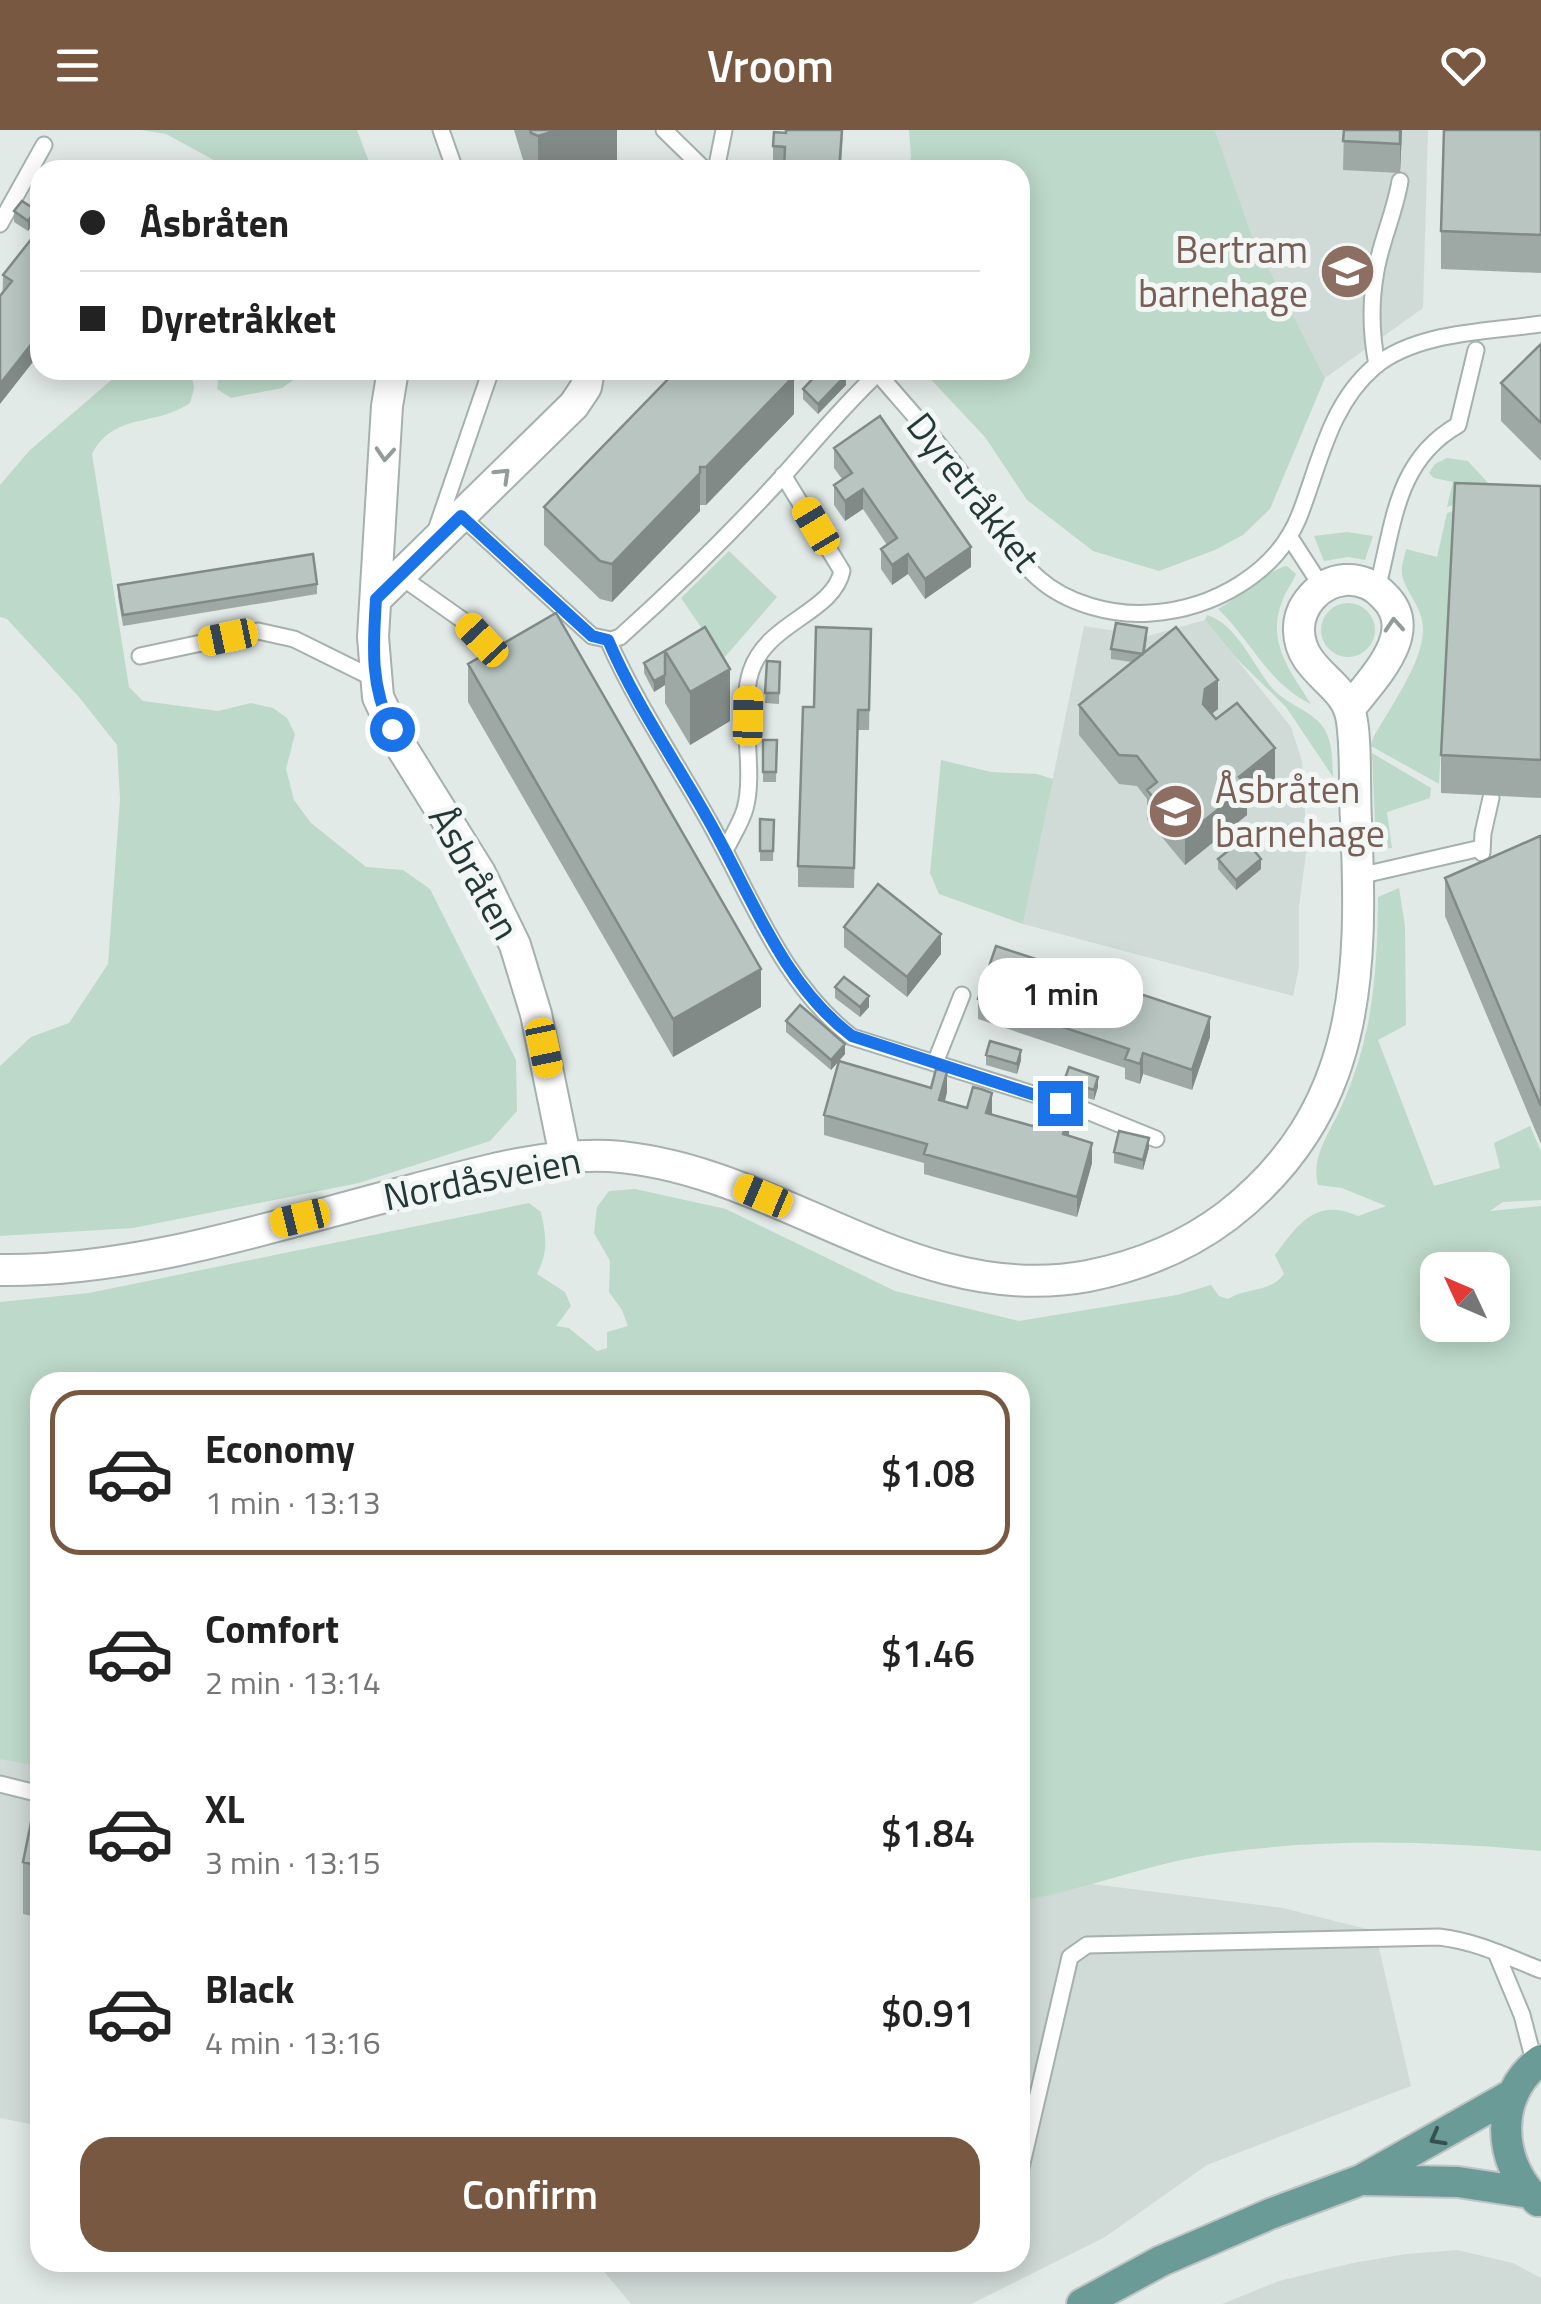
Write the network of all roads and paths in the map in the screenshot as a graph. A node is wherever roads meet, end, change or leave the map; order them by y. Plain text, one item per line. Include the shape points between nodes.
1 (441, 130) edge
2 (664, 130) edge
3 (724, 130) edge
4 (44, 145) dead end
5 (36, 160) edge
6 (452, 160) edge
7 (695, 160) edge
8 (718, 160) edge
9 (30, 170) edge
10 (1400, 181) dead end
11 (0, 224) edge
12 (1541, 324) edge
13 (1476, 350) dead end
14 (1377, 365) junction
15 (392, 380) edge
16 (488, 380) edge
17 (588, 380) edge
18 (868, 380) edge
19 (883, 380) edge
20 (783, 475) junction
21 (461, 516) junction
22 (1290, 536) junction
23 (433, 542) junction
24 (400, 576) junction
25 (1322, 587) junction
26 (1376, 588) junction
27 (376, 599) junction
28 (608, 640) junction
29 (140, 656) dead end
30 (507, 672) edge
31 (375, 680) junction
32 (1350, 708) junction
33 (1492, 798) edge
34 (1481, 848) junction
35 (725, 851) junction
36 (1486, 867) edge
37 (1358, 876) junction
38 (962, 995) dead end
39 (935, 1063) junction
40 (1156, 1139) dead end
41 (565, 1156) junction
42 (0, 1270) edge
43 (0, 1784) edge
44 (30, 1792) edge
45 (1497, 1955) junction
46 (1541, 1970) edge
47 (1538, 2063) edge
48 (1513, 2094) junction
49 (1030, 2129) edge
50 (1361, 2180) junction
51 (1535, 2198) edge
52 (1082, 2304) edge

1 - 6 lane
2 - 7 lane
3 - 8 lane
4 - 5 lane
9 - 11 lane
10 - 14 lane via 1376,270
12 - 14 lane via 1444,338
13 - 26 lane via 1458,426 1439,436 1406,478
14 - 22 lane via 1344,403
15 -> 27 street, Åsbråten
16 - 23 lane
21 -> 17 street via 574,405
18 - 20 lane, Dyretråkket
19 - 22 lane, Dyretråkket via 944,450 1022,562 1082,603 1144,614 1203,604 1250,576
20 - 28 lane, Dyretråkket via 670,593
20 - 35 lane via 842,572 827,597 766,643 750,672 745,810
21 - 23 street
21 - 28 lane via 592,636
22 - 25 lane
23 - 24 street
24 - 27 street
24 - 30 lane via 468,624
25 - 26 street via 1348,580
25 - 32 street via 1304,609 1301,644
32 -> 26 street via 1394,647 1392,603
27 - 31 street, Åsbråten
28 - 35 lane
29 - 31 lane via 258,631 294,639
31 - 41 street, Åsbråten via 389,723 515,944
32 - 37 street, Nordåsveien
33 - 34 lane
34 - 36 lane
34 - 37 lane
35 - 39 lane via 783,956 830,1020 852,1036
37 - 41 street, Nordåsveien via 1353,1007 1318,1106 1248,1197 1150,1259 1058,1281 955,1273 687,1168
38 - 39 lane
39 - 40 lane
41 - 42 street, Nordåsveien via 111,1262
43 - 44 lane
45 - 46 lane
45 - 47 lane
45 - 49 lane via 1476,1943 1440,1937 1078,1948 1070,1957
47 - 48 main road
48 -> 50 main road
48 - 51 main road via 1507,2146 1517,2176
50 - 51 main road via 1458,2182
50 - 52 main road via 1161,2261

